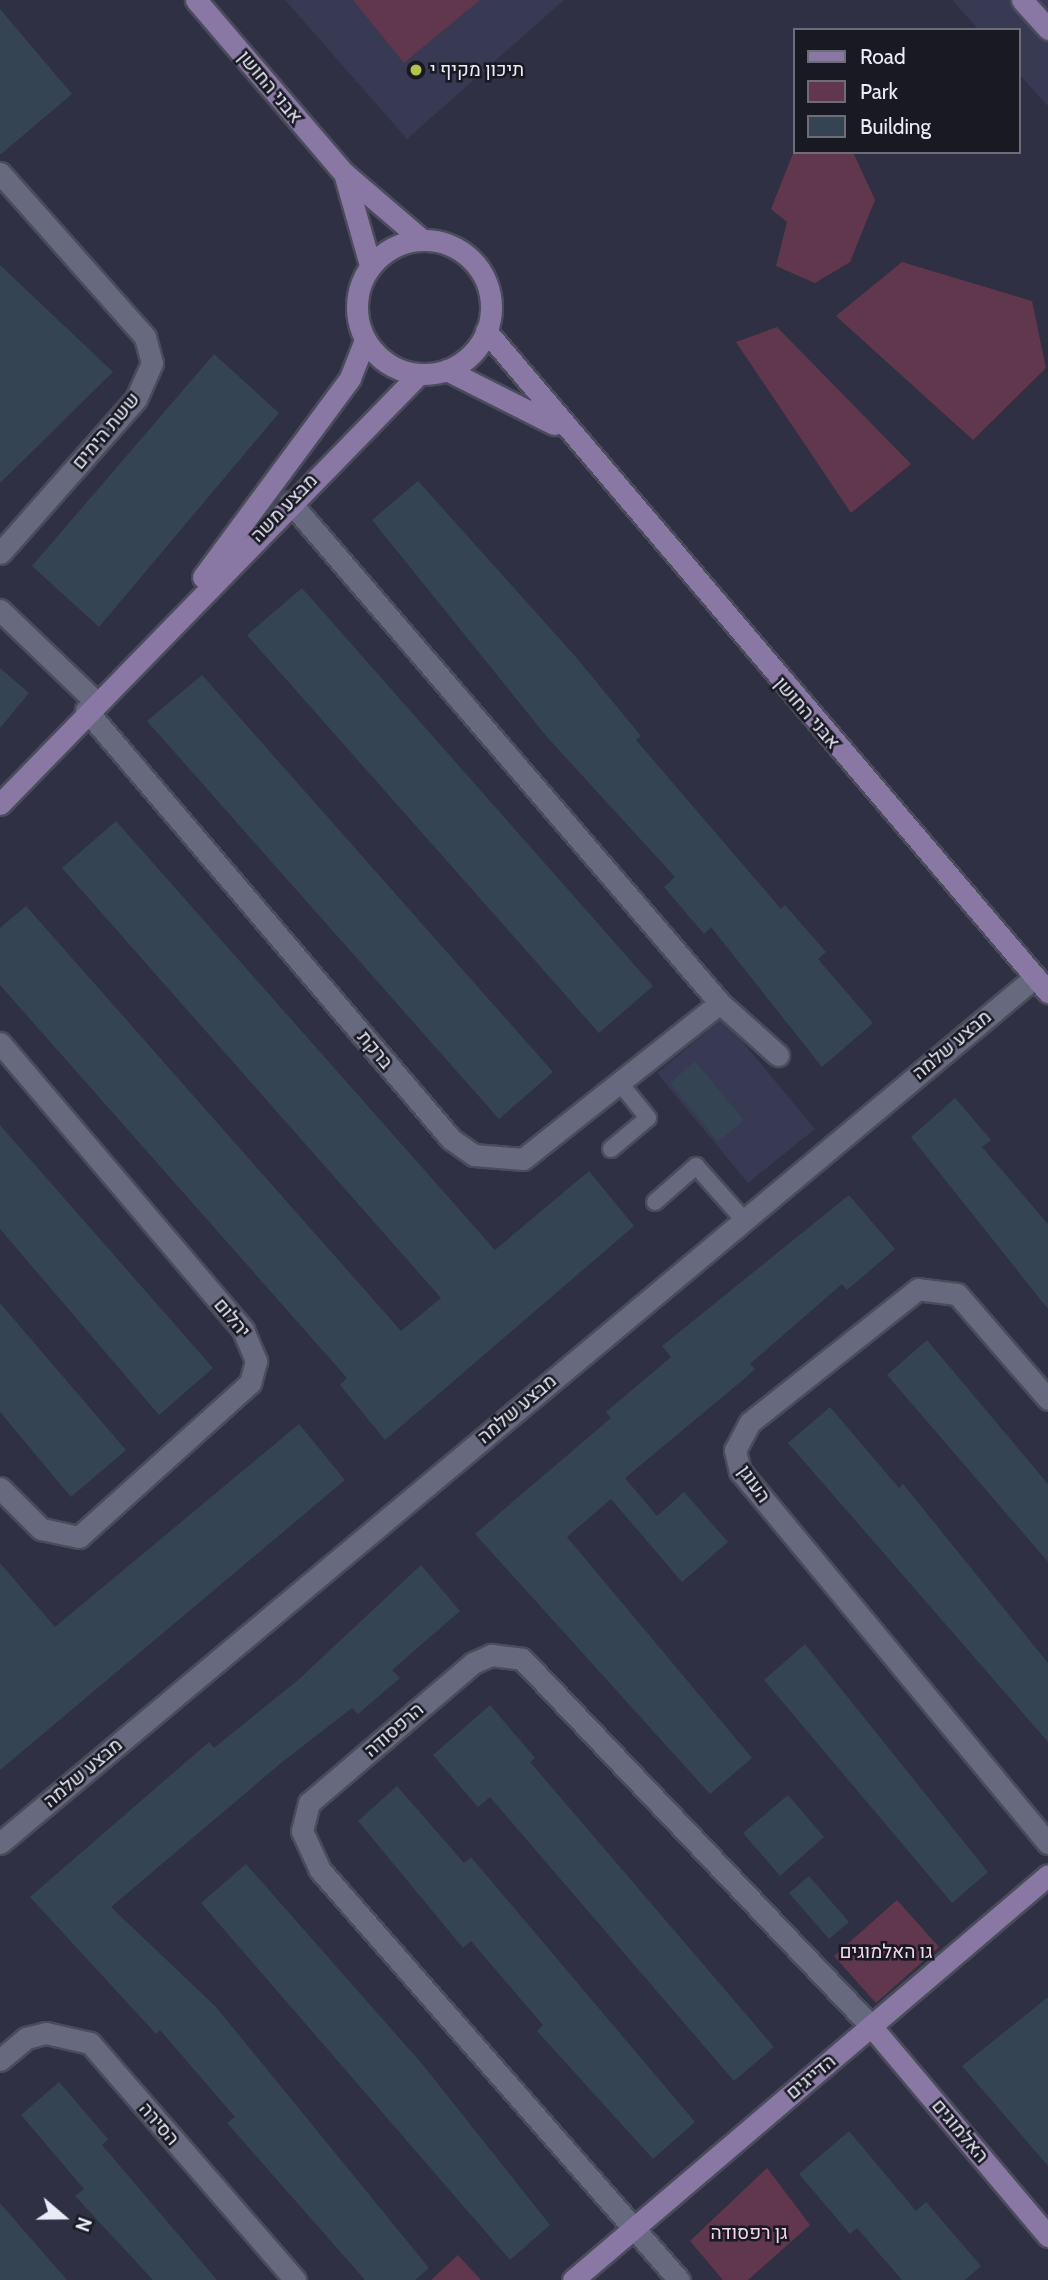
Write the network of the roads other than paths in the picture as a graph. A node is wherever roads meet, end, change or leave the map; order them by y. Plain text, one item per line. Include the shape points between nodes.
1 (196, 0) edge
2 (1021, 0) edge
3 (1048, 29) edge
4 (0, 173) edge
5 (344, 173) junction
6 (421, 239) junction
7 (370, 265) junction
8 (486, 331) junction
9 (365, 340) junction
10 (447, 370) junction
11 (419, 374) junction
12 (568, 432) junction
13 (290, 502) junction
14 (0, 553) edge
15 (0, 610) edge
16 (152, 645) junction
17 (90, 706) junction
18 (0, 804) edge
19 (1042, 984) edge
20 (720, 1003) junction
21 (0, 1043) edge
22 (778, 1055) dead end
23 (620, 1083) junction
24 (611, 1149) dead end
25 (655, 1202) dead end
26 (743, 1219) junction
27 (1048, 1399) edge
28 (0, 1488) edge
29 (0, 1843) edge
30 (1048, 1843) edge
31 (1048, 1875) edge
32 (871, 2026) junction
33 (0, 2060) edge
34 (635, 2227) junction
35 (1048, 2236) edge
36 (295, 2280) edge
37 (573, 2280) edge
38 (679, 2280) edge

1 - 5 street, אבני החושן
2 - 3 street
4 - 14 street, ששת הימים via 145,337 152,363 136,399
5 - 6 street, אבני החושן
5 - 7 street, אבני החושן
6 - 7 street via 384,251
6 - 8 street via 463,251 479,267 491,309
7 - 9 street via 356,300
8 - 10 street via 477,348
8 - 12 street, אבני החושן
9 - 11 street via 397,369
9 - 16 street, מבצע משה via 350,378
10 - 11 street
10 - 12 street, אבני החושן
11 - 13 street, מבצע משה
12 - 19 street, אבני החושן
13 - 16 street, מבצע משה
13 - 20 street
15 - 17 street, ברקת
16 - 17 street, מבצע משה
17 - 18 street, מבצע משה
17 - 23 street, ברקת via 451,1139 474,1156 523,1159
19 - 26 street, מבצע שלמה
20 - 22 street
20 - 23 street, ברקת
21 - 28 street, יהלום via 243,1330 256,1361 250,1383 79,1537 41,1529
23 - 24 lane via 648,1118
25 - 26 lane via 696,1166
26 - 29 street, מבצע שלמה
27 - 30 street, העוגן via 957,1294 918,1289 750,1422 734,1450 740,1471
31 - 32 street, הדייגים
32 - 34 street, הדייגים
32 - 34 street, הרפסודה via 522,1659 491,1656 473,1663 309,1803 302,1830 308,1850
32 - 35 street, האלמוגים
33 - 36 street, הסירה via 26,2038 46,2032 90,2043
34 - 37 street, הדייגים
34 - 38 street, הרפסודה

